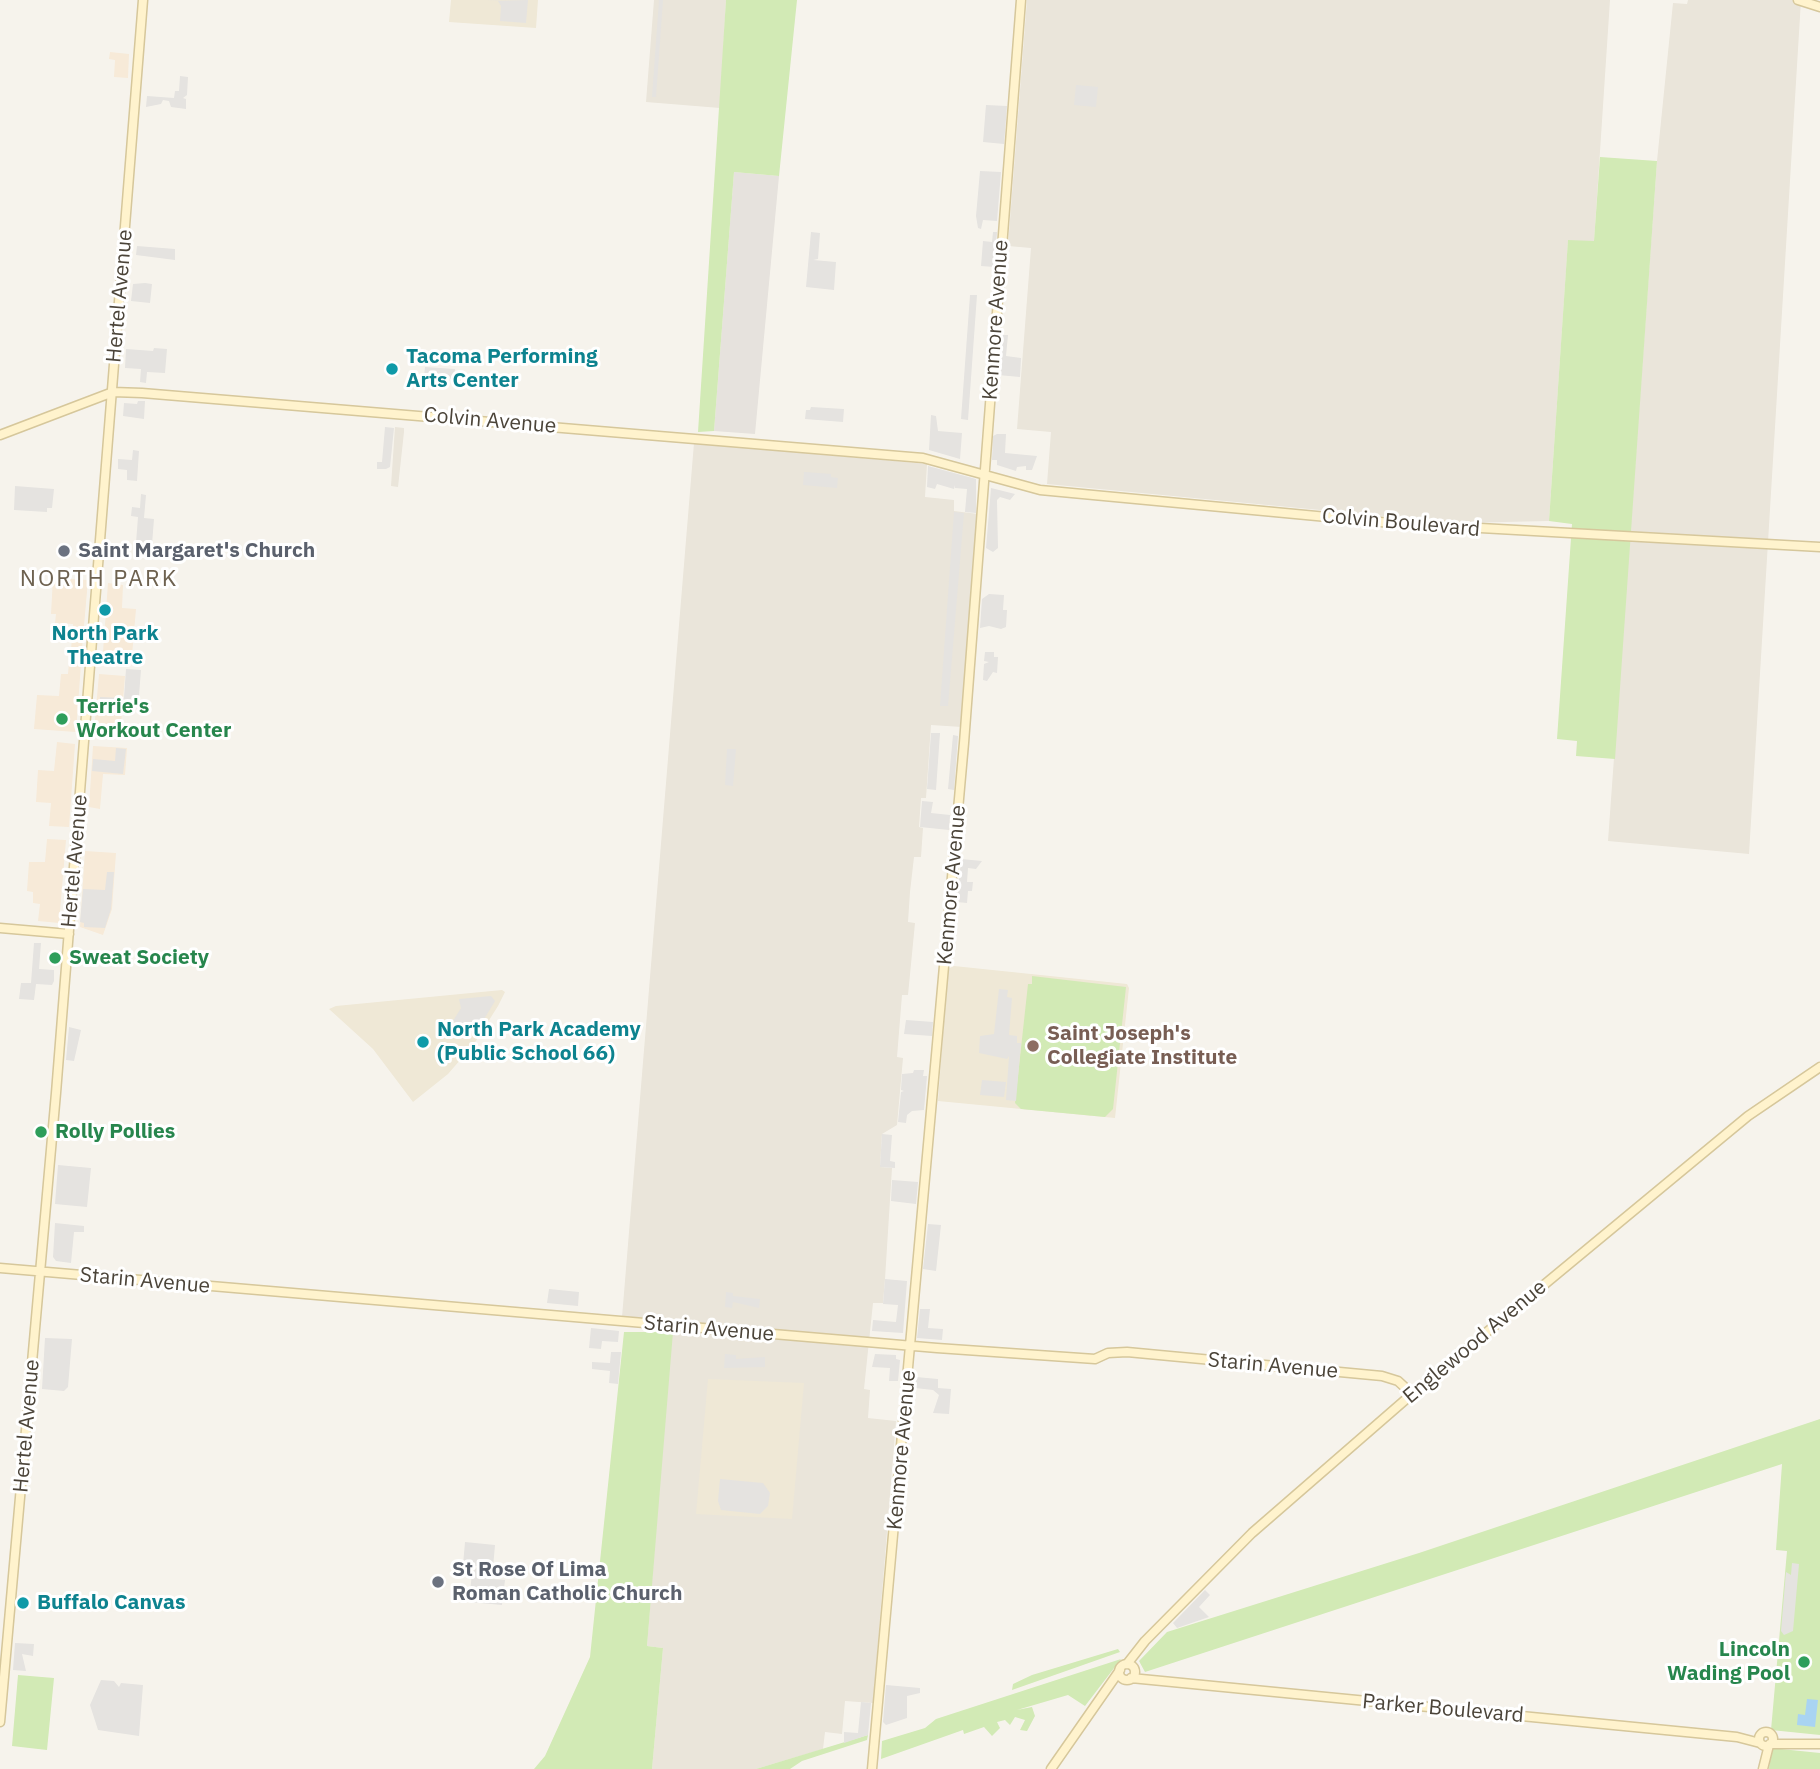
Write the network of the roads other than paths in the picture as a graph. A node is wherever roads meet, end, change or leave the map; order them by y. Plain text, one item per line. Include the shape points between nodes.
1 (143, 0) edge
2 (1021, 0) edge
3 (1798, 0) edge
4 (1820, 7) edge
5 (113, 392) junction
6 (0, 435) edge
7 (985, 473) junction
8 (1820, 547) edge
9 (0, 928) edge
10 (69, 934) junction
11 (1820, 1067) edge
12 (0, 1268) edge
13 (40, 1272) junction
14 (911, 1346) junction
15 (1412, 1394) junction
16 (1128, 1672) junction
17 (0, 1722) edge
18 (1766, 1741) junction
19 (1820, 1744) edge
20 (1763, 1766) edge
21 (872, 1769) edge
22 (1051, 1769) edge

1 - 5 street, Hertel Avenue
2 - 7 street, Kenmore Avenue
3 - 4 street
5 - 6 street, Colvin Avenue
5 - 7 street, Colvin Avenue via 856,451 923,458
5 - 10 street, Hertel Avenue
7 - 8 street, Colvin Boulevard via 1040,490 1391,523
7 - 14 street, Kenmore Avenue
9 - 10 street
10 - 13 street, Hertel Avenue
11 - 15 street, Englewood Avenue via 1748,1116
12 - 13 street, Starin Avenue
13 - 14 street, Starin Avenue
13 - 17 street, Hertel Avenue
14 - 15 street, Starin Avenue via 1095,1359 1127,1352 1373,1376 1398,1381
14 - 21 street, Kenmore Avenue
15 - 16 street, Englewood Avenue via 1252,1533 1149,1640
16 - 18 street, Parker Boulevard via 1148,1681
16 - 22 street, Englewood Avenue via 1110,1686
18 - 19 street, Parker Boulevard
18 - 20 street

